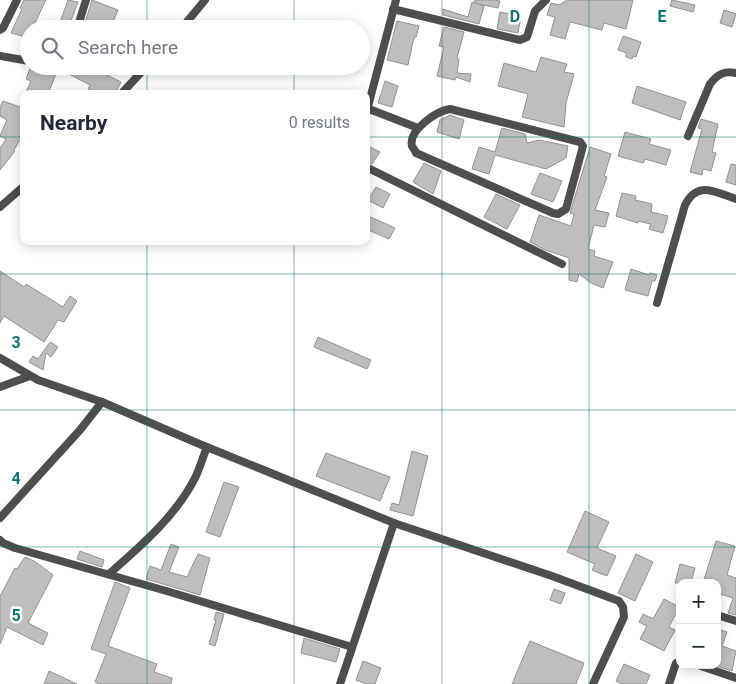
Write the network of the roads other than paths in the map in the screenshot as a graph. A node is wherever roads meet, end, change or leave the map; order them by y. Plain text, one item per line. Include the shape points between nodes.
1 (17, 0) edge
2 (86, 0) edge
3 (205, 0) edge
4 (396, 0) edge
5 (546, 0) edge
6 (393, 9) junction
7 (80, 20) edge
8 (188, 20) edge
9 (0, 30) edge
10 (0, 56) edge
11 (20, 59) edge
12 (736, 73) edge
13 (139, 75) edge
14 (125, 90) edge
15 (370, 104) edge
16 (370, 113) edge
17 (418, 128) junction
18 (688, 136) dead end
19 (370, 168) edge
20 (20, 190) edge
21 (736, 199) edge
22 (0, 207) edge
23 (562, 264) dead end
24 (657, 303) dead end
25 (0, 358) edge
26 (30, 376) junction
27 (0, 387) edge
28 (102, 402) junction
29 (207, 447) junction
30 (0, 518) edge
31 (394, 523) junction
32 (0, 540) edge
33 (109, 574) junction
34 (721, 616) edge
35 (736, 621) edge
36 (352, 646) junction
37 (676, 663) edge
38 (708, 669) edge
39 (732, 679) edge
40 (340, 684) edge
41 (593, 684) edge
42 (669, 684) edge

1 - 9 street
2 - 7 street
3 - 8 street
4 - 6 street
5 - 6 street via 535,11 527,37 520,40
6 - 15 street
10 - 11 street
12 - 18 street via 720,73 715,77
13 - 14 street
16 - 17 street
17 - 17 street via 437,113 450,109 580,142 583,146 566,209 553,213 416,153 412,145
19 - 23 street
20 - 22 street
21 - 24 street via 709,190 696,190 689,196
25 - 26 street
26 - 27 street
26 - 28 street
28 - 29 street
28 - 30 street
29 - 31 street
29 - 33 street via 193,482 172,512
31 - 36 street
31 - 41 street via 619,601 624,607 624,617
32 - 33 street via 15,548
33 - 36 street
34 - 35 street
36 - 40 street
37 - 42 street
38 - 39 street

